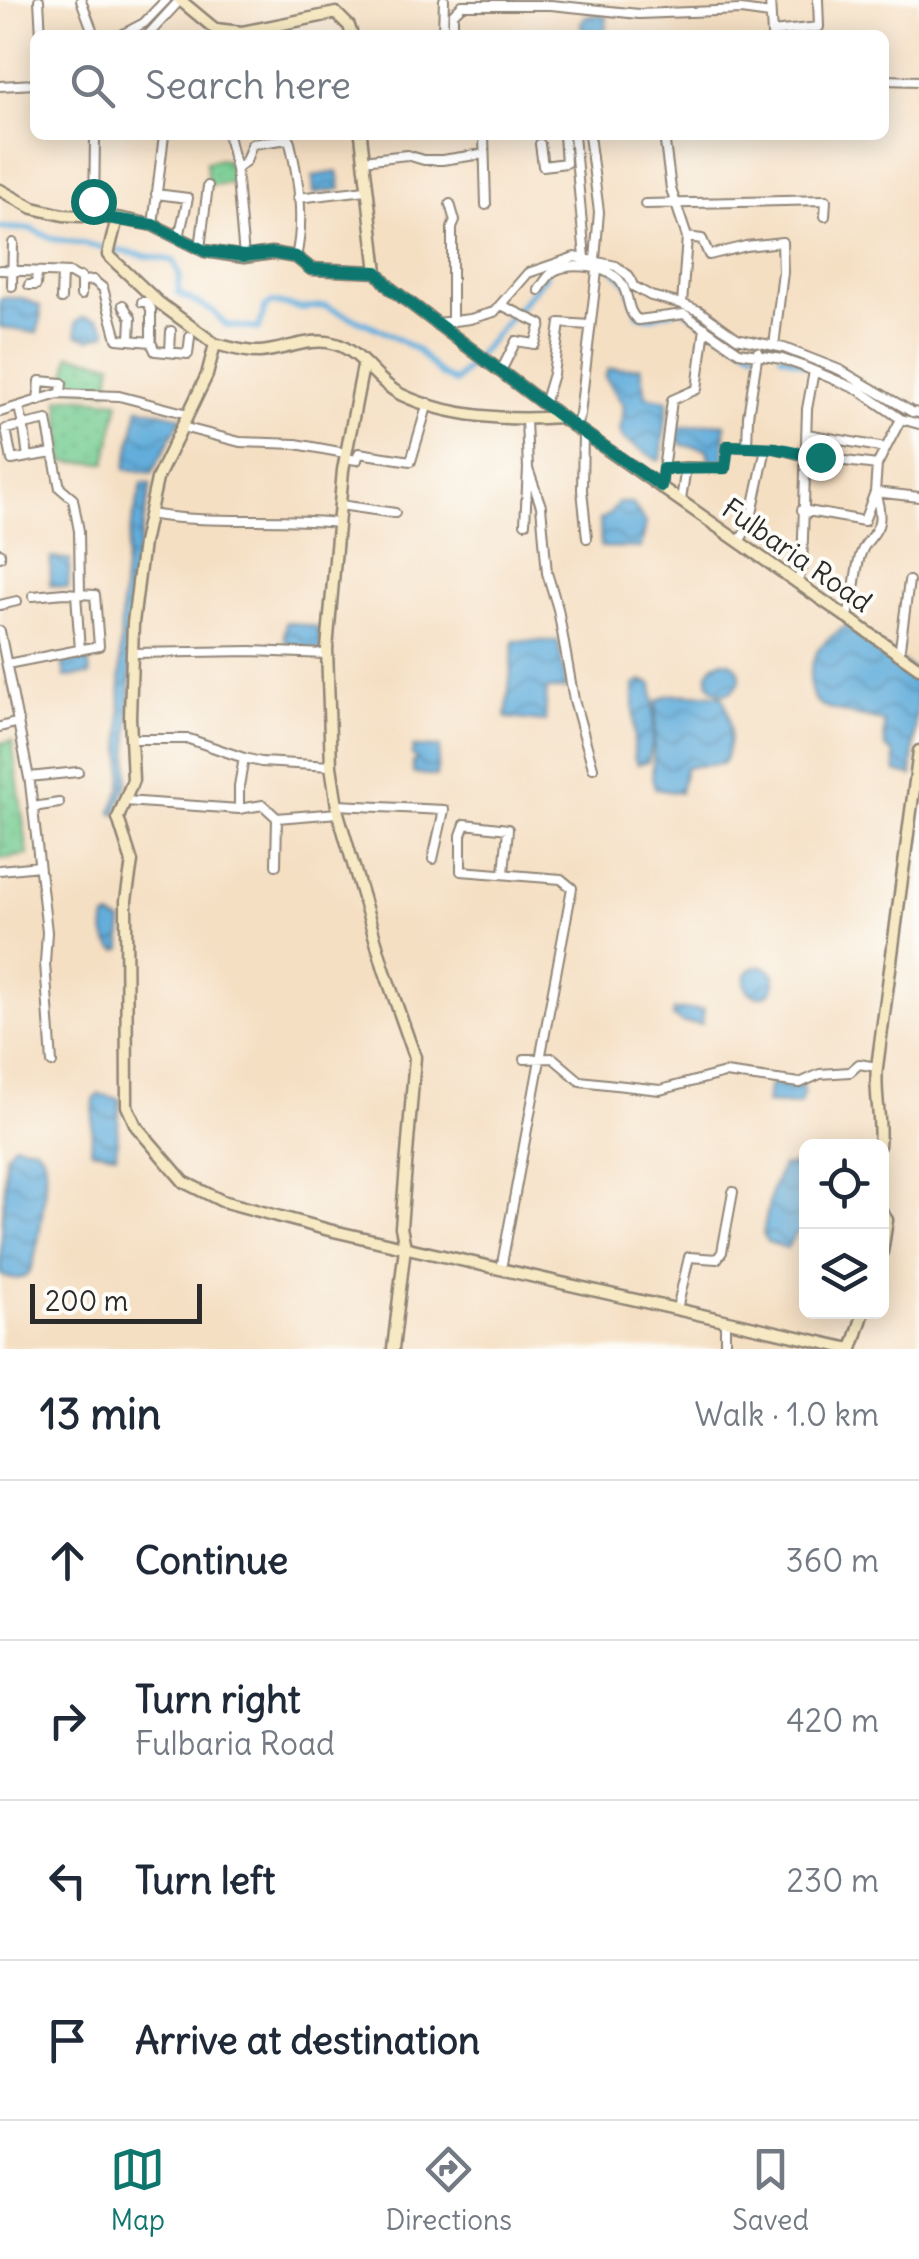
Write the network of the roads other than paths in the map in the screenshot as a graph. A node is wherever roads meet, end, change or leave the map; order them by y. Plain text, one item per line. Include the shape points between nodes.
1 (39, 0) edge
2 (81, 0) edge
3 (166, 0) edge
4 (180, 0) edge
5 (334, 0) edge
6 (444, 0) edge
7 (637, 0) edge
8 (770, 0) edge
9 (818, 0) edge
10 (460, 3) edge
11 (336, 13) junction
12 (638, 14) junction
13 (770, 14) junction
14 (41, 30) edge
15 (92, 30) edge
16 (131, 30) edge
17 (153, 30) edge
18 (212, 30) edge
19 (252, 30) edge
20 (350, 30) edge
21 (449, 30) edge
22 (449, 30) edge
23 (772, 30) edge
24 (799, 30) edge
25 (889, 80) edge
26 (919, 80) edge
27 (30, 84) edge
28 (0, 86) edge
29 (95, 140) edge
30 (163, 140) edge
31 (229, 140) edge
32 (267, 140) edge
33 (288, 140) edge
34 (361, 140) edge
35 (484, 140) edge
36 (564, 140) edge
37 (576, 140) edge
38 (590, 140) edge
39 (663, 140) edge
40 (540, 144) dead end
41 (483, 154) junction
42 (363, 160) junction
43 (236, 169) junction
44 (208, 186) dead end
45 (0, 190) edge
46 (366, 190) junction
47 (156, 194) junction
48 (298, 198) junction
49 (677, 202) junction
50 (450, 204) dead end
51 (645, 204) dead end
52 (486, 205) dead end
53 (94, 216) junction
54 (826, 216) dead end
55 (117, 218) junction
56 (153, 225) junction
57 (179, 237) junction
58 (687, 237) junction
59 (12, 244) dead end
60 (200, 248) junction
61 (244, 256) junction
62 (296, 257) junction
63 (74, 259) dead end
64 (590, 259) junction
65 (0, 270) edge
66 (12, 271) junction
67 (597, 271) junction
68 (36, 272) junction
69 (377, 272) junction
70 (62, 273) junction
71 (77, 276) junction
72 (28, 285) dead end
73 (12, 286) dead end
74 (539, 290) dead end
75 (82, 295) dead end
76 (60, 299) dead end
77 (142, 302) dead end
78 (682, 304) junction
79 (123, 305) dead end
80 (501, 305) junction
81 (452, 322) junction
82 (437, 323) junction
83 (589, 326) junction
84 (705, 328) junction
85 (171, 331) dead end
86 (190, 338) dead end
87 (130, 340) junction
88 (151, 342) junction
89 (215, 344) junction
90 (759, 344) junction
91 (774, 346) junction
92 (170, 352) junction
93 (757, 356) junction
94 (493, 365) junction
95 (363, 366) junction
96 (814, 371) junction
97 (62, 394) junction
98 (40, 400) junction
99 (428, 403) junction
100 (544, 404) junction
101 (19, 406) junction
102 (0, 412) edge
103 (919, 413) edge
104 (188, 414) junction
105 (561, 417) junction
106 (900, 419) junction
107 (48, 420) junction
108 (526, 420) junction
109 (919, 424) edge
110 (23, 425) junction
111 (182, 427) junction
112 (579, 430) junction
113 (807, 434) junction
114 (747, 447) junction
115 (766, 448) junction
116 (885, 448) junction
117 (53, 453) junction
118 (28, 456) junction
119 (345, 456) junction
120 (804, 456) junction
121 (877, 465) junction
122 (686, 467) junction
123 (528, 469) junction
124 (663, 469) junction
125 (661, 486) junction
126 (875, 492) junction
127 (919, 497) edge
128 (681, 500) junction
129 (340, 504) junction
130 (802, 510) junction
131 (395, 512) dead end
132 (149, 514) junction
133 (338, 523) junction
134 (525, 523) dead end
135 (587, 538) dead end
136 (739, 542) junction
137 (909, 581) dead end
138 (797, 583) junction
139 (78, 594) junction
140 (32, 596) dead end
141 (17, 602) dead end
142 (0, 604) edge
143 (847, 618) junction
144 (0, 631) edge
145 (80, 650) junction
146 (134, 653) junction
147 (327, 654) junction
148 (900, 654) junction
149 (7, 664) junction
150 (919, 668) edge
151 (19, 722) junction
152 (0, 728) edge
153 (132, 739) junction
154 (919, 752) edge
155 (244, 758) junction
156 (331, 766) junction
157 (594, 768) dead end
158 (78, 772) dead end
159 (29, 777) junction
160 (125, 801) junction
161 (59, 803) dead end
162 (33, 806) junction
163 (239, 809) junction
164 (338, 809) junction
165 (277, 818) junction
166 (433, 860) dead end
167 (276, 865) dead end
168 (40, 866) junction
169 (0, 870) edge
170 (504, 874) junction
171 (541, 1058) junction
172 (525, 1059) dead end
173 (52, 1063) dead end
174 (877, 1066) junction
175 (879, 1139) edge
176 (733, 1192) dead end
177 (405, 1247) junction
178 (502, 1269) junction
179 (677, 1309) junction
180 (862, 1319) edge
181 (725, 1320) junction
182 (393, 1349) edge
183 (725, 1349) edge
184 (852, 1349) edge

1 - 14 street
2 - 15 street
3 - 16 street
4 - 17 street
4 - 18 street
5 - 11 street
6 - 21 street
7 - 12 street
8 - 13 street
9 - 24 street via 819,27
10 - 12 street
10 - 22 street
11 - 19 street
11 - 20 street
12 - 13 street
13 - 23 street
25 - 26 street
27 - 28 street
29 - 53 street
30 - 47 street
31 - 43 street
32 - 43 street via 252,144
33 - 48 street
34 - 42 street
35 - 41 street
36 - 40 street via 566,163 543,166
37 - 64 street
38 - 64 street via 598,212
39 - 49 street
41 - 42 street
41 - 52 street
42 - 46 street
43 - 61 street
44 - 60 street
45 - 53 street via 33,208
46 - 48 street
46 - 69 street
47 - 56 street
47 - 57 street via 188,198
48 - 62 street
49 - 51 street
49 - 54 street via 826,200
49 - 58 street
50 - 81 street
53 - 55 street
55 - 56 street
55 - 89 street via 108,255
56 - 57 street
57 - 60 street
58 - 78 street
58 - 91 street via 702,239 709,255 782,242
59 - 66 street
60 - 61 street
61 - 62 street
62 - 69 street via 311,269
63 - 71 street
64 - 78 street via 616,266 651,296
64 - 80 street via 575,257 528,273
65 - 66 street
66 - 68 street
66 - 73 street
67 - 74 street via 561,269
67 - 83 street
67 - 84 street via 622,284 633,317 684,314
68 - 70 street
68 - 72 street via 36,286
69 - 82 street, Fulbaria Road
70 - 71 street
70 - 76 street
71 - 75 street
71 - 87 street via 103,288 117,338
77 - 88 street via 151,309
78 - 90 street
79 - 87 street via 131,318
80 - 81 street
80 - 94 street via 541,324 535,344 516,341 504,365
81 - 82 street
82 - 94 street, Fulbaria Road
83 - 100 street via 560,324
83 - 112 street
84 - 93 street via 739,352
84 - 124 street via 696,389 672,400
85 - 92 street
86 - 92 street via 188,354
87 - 88 street
88 - 92 street via 155,351
89 - 95 street via 256,352 335,343
89 - 104 street
90 - 91 street
90 - 93 street
91 - 103 street via 852,375
93 - 96 street
93 - 114 street
94 - 100 street, Fulbaria Road
95 - 99 street via 400,394
95 - 119 street
96 - 106 street via 859,390
96 - 113 street
97 - 98 street
97 - 98 street via 62,383 40,381
97 - 104 street via 119,396
98 - 101 street
98 - 107 street
99 - 108 street
99 - 119 street via 412,461
100 - 105 street, Fulbaria Road
101 - 102 street
101 - 110 street
104 - 111 street
105 - 108 street
105 - 112 street, Fulbaria Road
106 - 109 street
106 - 116 street
107 - 110 street
107 - 117 street
108 - 123 street
110 - 118 street
110 - 118 street via 6,429 12,460
111 - 119 street
111 - 132 street
112 - 125 street, Fulbaria Road
112 - 135 street
113 - 116 street
113 - 120 street
114 - 115 street
114 - 122 street via 728,446 725,468
115 - 120 street
115 - 136 street via 750,523
116 - 121 street
117 - 118 street
117 - 139 street via 79,531
119 - 129 street
120 - 121 street
120 - 130 street
121 - 126 street
122 - 124 street
122 - 128 street
123 - 134 street
123 - 157 street
124 - 125 street
125 - 128 street, Fulbaria Road
126 - 127 street
126 - 130 street via 864,521
126 - 143 street via 882,517 858,561
128 - 136 street, Fulbaria Road
129 - 131 street
129 - 133 street
130 - 138 street
132 - 133 street via 187,521
132 - 146 street
133 - 147 street
136 - 138 street, Fulbaria Road
137 - 148 street
138 - 143 street, Fulbaria Road
139 - 140 street
139 - 145 street
139 - 145 street via 96,595 100,646
141 - 142 street
143 - 148 street, Fulbaria Road
144 - 149 street
145 - 149 street
146 - 147 street
146 - 153 street
147 - 156 street
148 - 150 street, Fulbaria Road
149 - 151 street
151 - 152 street
151 - 159 street
153 - 155 street via 190,739
153 - 160 street
154 - 174 street
155 - 156 street
155 - 163 street
156 - 164 street
158 - 159 street
159 - 162 street
160 - 163 street
160 - 177 street via 118,818 132,862 126,900 128,1106 136,1126 184,1182 222,1200
161 - 162 street
162 - 168 street
163 - 165 street via 263,806
164 - 165 street
164 - 166 street via 444,810
164 - 177 street via 415,1057 400,1227
165 - 167 street
168 - 169 street
168 - 173 street
170 - 170 street via 508,829 465,824 461,871
170 - 171 street via 560,879 572,888
171 - 172 street
171 - 174 street via 559,1060 580,1081 660,1090 725,1073 800,1083 860,1064
171 - 178 street
174 - 175 street
176 - 179 street via 722,1252 718,1259 689,1258
177 - 178 street
177 - 182 street
178 - 179 street
179 - 181 street
180 - 184 street
181 - 183 street
181 - 184 street

